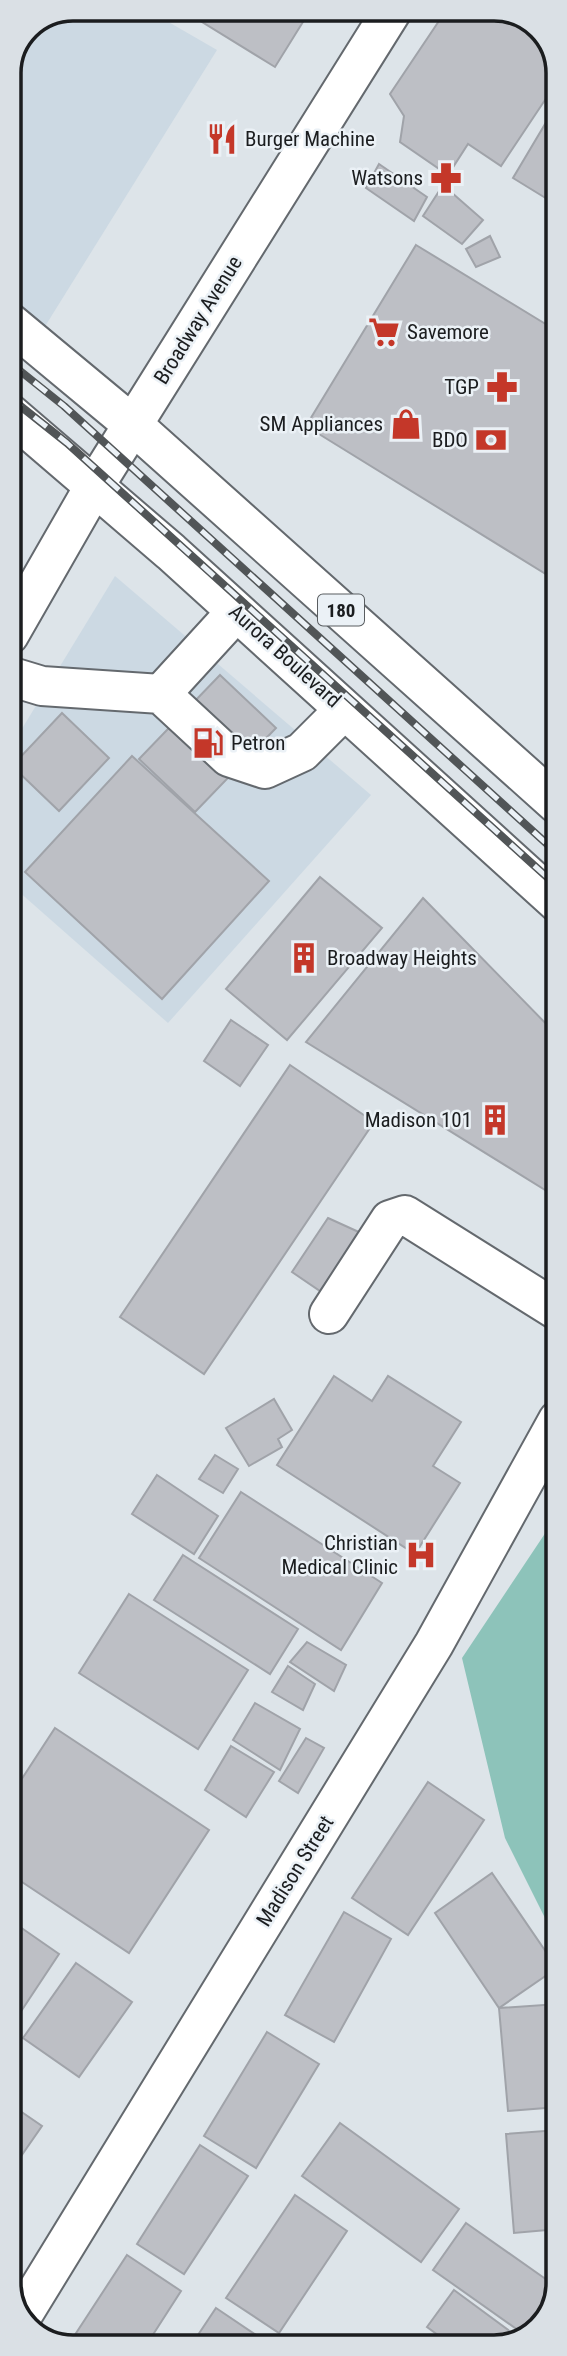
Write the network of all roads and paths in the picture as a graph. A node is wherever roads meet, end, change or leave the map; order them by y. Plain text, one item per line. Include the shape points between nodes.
1 (386, 21) edge
2 (21, 332) edge
3 (21, 423) edge
4 (133, 425) junction
5 (95, 485) junction
6 (236, 612) junction
7 (21, 614) edge
8 (21, 680) edge
9 (161, 694) junction
10 (344, 710) junction
11 (546, 792) edge
12 (546, 892) edge
13 (546, 1303) edge
14 (329, 1314) dead end
15 (546, 1442) edge
16 (27, 2307) edge

1 - 4 street, Broadway Avenue
2 - 4 street, 180
3 - 5 street, Aurora Boulevard
4 - 5 street, Broadway Avenue
4 - 11 street, 180
5 - 6 street, Aurora Boulevard
5 - 7 street, Broadway Avenue
6 - 9 street
6 - 10 street, Aurora Boulevard
8 - 9 street via 42,686
9 - 10 street via 229,757 265,769 302,752
10 - 12 street, Aurora Boulevard
13 - 14 street via 405,1215 390,1220
15 - 16 street, Madison Street via 434,1644

